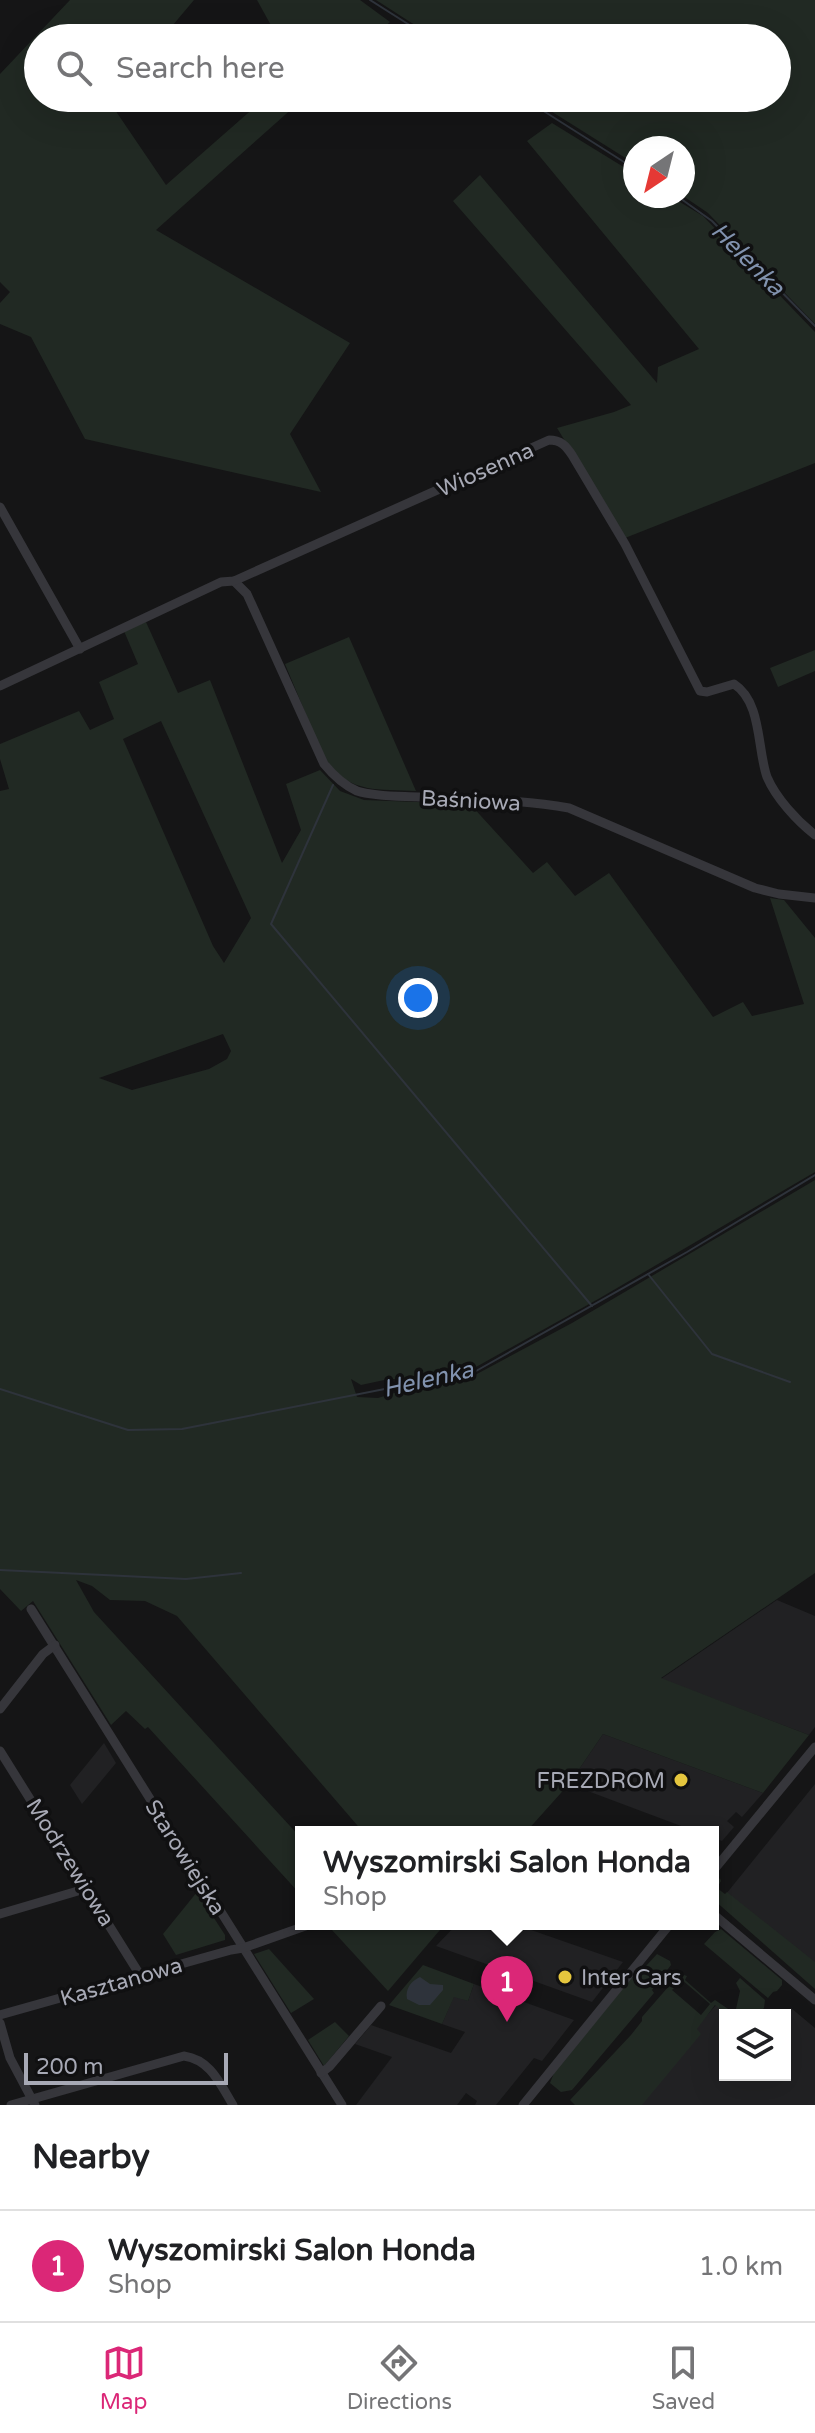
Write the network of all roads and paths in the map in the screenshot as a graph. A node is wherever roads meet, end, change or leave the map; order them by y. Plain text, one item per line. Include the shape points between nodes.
1 (0, 507) edge
2 (234, 581) junction
3 (80, 649) junction
4 (0, 686) edge
5 (815, 835) edge
6 (815, 898) edge
7 (31, 1609) dead end
8 (55, 1645) junction
9 (0, 1709) edge
10 (815, 1747) edge
11 (0, 1751) edge
12 (719, 1864) edge
13 (88, 1888) junction
14 (0, 1914) edge
15 (719, 1919) edge
16 (295, 1930) edge
17 (665, 1930) edge
18 (243, 1948) junction
19 (140, 1975) junction
20 (815, 2000) edge
21 (381, 2006) dead end
22 (0, 2015) edge
23 (0, 2023) edge
24 (321, 2073) junction
25 (34, 2102) edge
26 (11, 2105) edge
27 (233, 2105) edge
28 (342, 2105) edge
29 (523, 2105) edge

1 - 3 street
2 - 3 street, Wiosenna via 221,582
2 - 5 street, Wiosenna via 556,440 567,446 625,544 700,691 734,684 740,688 760,735 767,777
2 - 6 street, Baśniowa via 247,594 324,764 349,787 394,796 569,808 755,888
3 - 4 street, Wiosenna
7 - 8 street, Starowiejska
8 - 9 street
8 - 18 street, Starowiejska
10 - 12 street
11 - 13 street, Modrzewiowa
13 - 14 street
13 - 19 street, Modrzewiowa
15 - 20 street
16 - 18 street, Kasztanowa
17 - 29 street
18 - 19 street, Kasztanowa
18 - 24 street, Starowiejska
19 - 22 street, Kasztanowa
21 - 24 street
23 - 25 street via 10,2058
24 - 28 street, Starowiejska
25 - 26 street
25 - 27 street via 184,2056 205,2063

